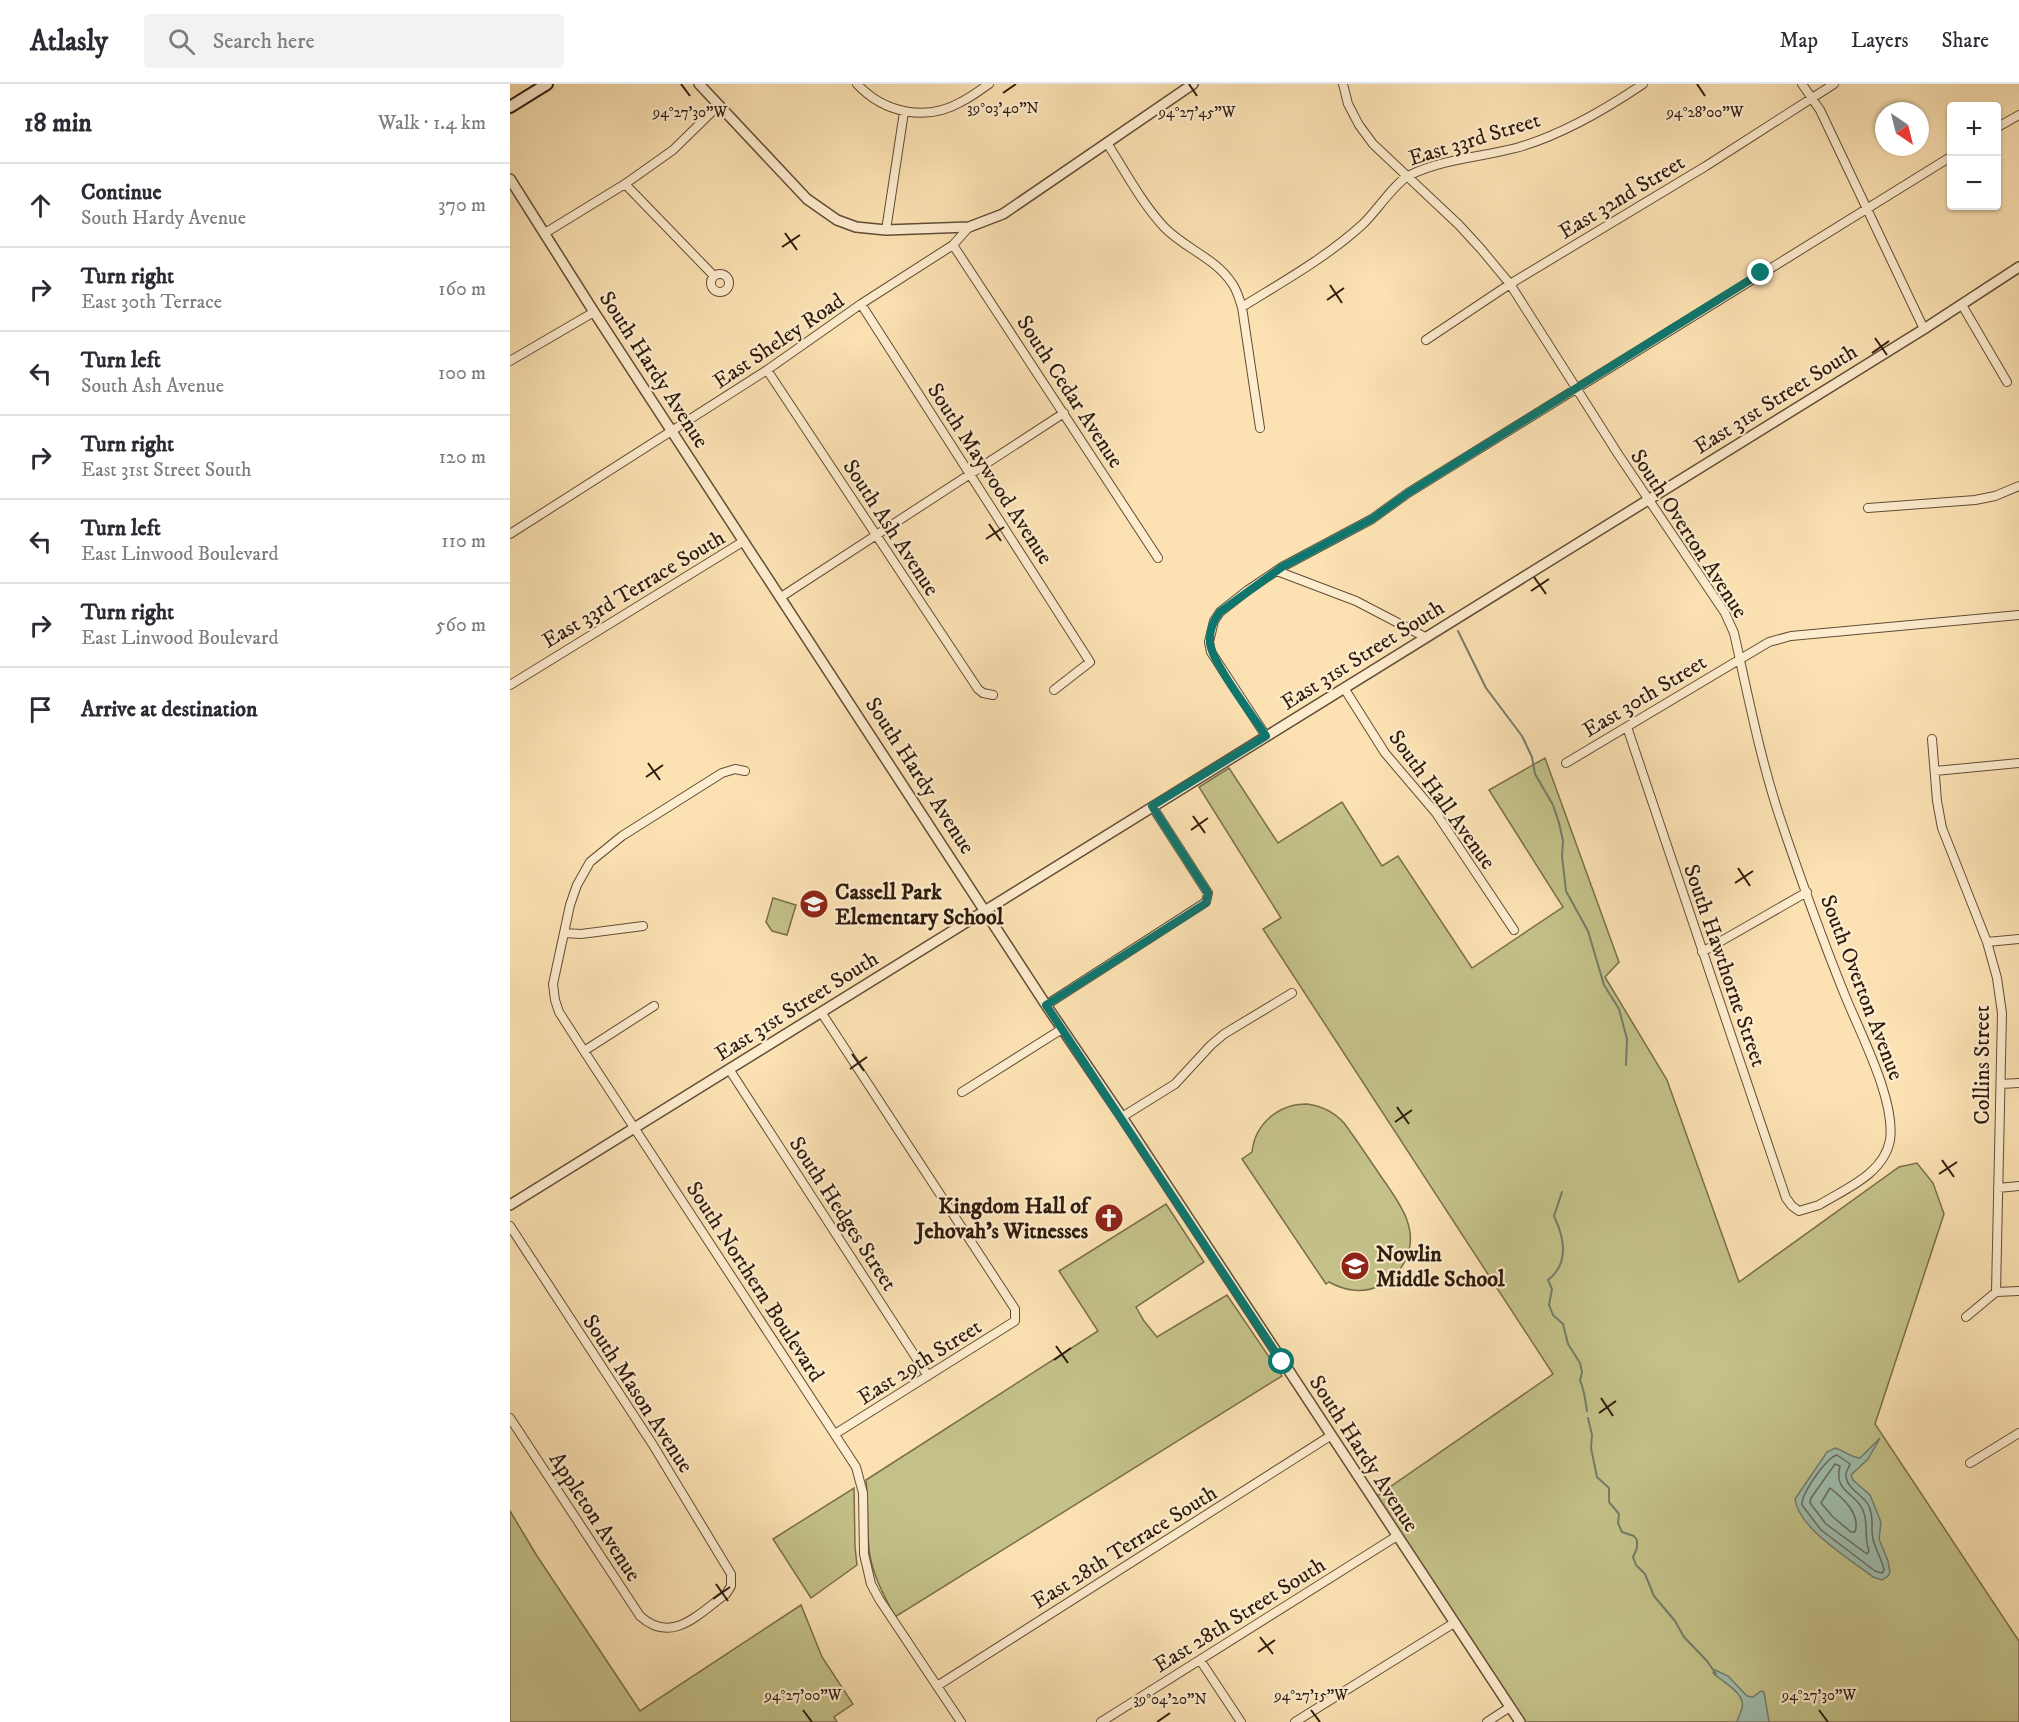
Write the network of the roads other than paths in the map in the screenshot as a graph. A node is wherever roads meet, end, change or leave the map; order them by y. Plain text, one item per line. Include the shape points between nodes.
1 (547, 84) edge
2 (699, 84) edge
3 (857, 84) edge
4 (989, 84) edge
5 (1193, 84) edge
6 (1343, 84) edge
7 (1642, 84) edge
8 (1802, 84) edge
9 (1834, 84) edge
10 (1812, 98) junction
11 (719, 105) junction
12 (510, 107) edge
13 (904, 112) junction
14 (2019, 115) edge
15 (2001, 125) edge
16 (1107, 143) junction
17 (1947, 159) edge
18 (1407, 176) junction
19 (510, 179) edge
20 (625, 184) junction
21 (1867, 209) junction
22 (969, 227) junction
23 (886, 230) junction
24 (545, 233) junction
25 (953, 244) junction
26 (2019, 267) edge
27 (714, 276) dead end
28 (1510, 284) junction
29 (861, 304) junction
30 (1962, 305) junction
31 (1242, 307) junction
32 (594, 312) junction
33 (1924, 329) junction
34 (1426, 340) dead end
35 (510, 361) edge
36 (767, 370) junction
37 (2007, 382) dead end
38 (1576, 388) junction
39 (1064, 413) junction
40 (1260, 428) dead end
41 (673, 432) junction
42 (970, 475) junction
43 (2019, 486) edge
44 (1648, 499) junction
45 (1868, 508) dead end
46 (510, 534) edge
47 (876, 535) junction
48 (744, 541) junction
49 (1158, 558) dead end
50 (1277, 571) junction
51 (781, 597) junction
52 (2019, 615) edge
53 (1425, 638) junction
54 (1740, 658) junction
55 (510, 685) edge
56 (1344, 688) junction
57 (1054, 690) dead end
58 (993, 695) dead end
59 (1627, 727) junction
60 (1266, 736) junction
61 (1932, 739) dead end
62 (1566, 763) dead end
63 (2019, 763) edge
64 (745, 771) dead end
65 (1935, 771) junction
66 (1152, 806) junction
67 (1807, 892) junction
68 (985, 910) junction
69 (643, 926) dead end
70 (1514, 930) dead end
71 (564, 933) junction
72 (2019, 939) edge
73 (1987, 942) junction
74 (1702, 952) junction
75 (1293, 993) dead end
76 (1046, 1005) junction
77 (654, 1006) dead end
78 (821, 1012) junction
79 (1062, 1029) junction
80 (584, 1051) junction
81 (729, 1069) junction
82 (2019, 1083) edge
83 (2001, 1084) junction
84 (963, 1092) dead end
85 (1122, 1117) junction
86 (634, 1128) junction
87 (2019, 1186) edge
88 (1998, 1188) junction
89 (510, 1205) edge
90 (1797, 1209) joint
91 (510, 1226) edge
92 (2019, 1291) edge
93 (1996, 1292) junction
94 (1966, 1317) dead end
95 (928, 1377) junction
96 (510, 1418) edge
97 (2019, 1433) edge
98 (836, 1434) junction
99 (1330, 1436) junction
100 (1970, 1463) dead end
101 (1396, 1536) junction
102 (1454, 1623) junction
103 (657, 1627) joint
104 (1200, 1660) junction
105 (937, 1686) junction
106 (1510, 1707) junction
107 (961, 1722) edge
108 (1101, 1722) edge
109 (1241, 1722) edge
110 (1295, 1722) edge
111 (1487, 1722) edge
112 (1520, 1722) edge

1 - 12 main road
2 - 11 street
3 - 13 street via 875,100
4 - 13 street via 949,108
5 - 16 street
6 - 18 street, South Overton Avenue via 1359,125
7 - 18 street, East 33rd Street via 1541,139 1431,166
8 - 10 street
9 - 10 street, East 32nd Street
10 - 21 street
10 - 28 street, East 32nd Street
11 - 20 street via 673,150
11 - 23 street via 820,209 856,227
13 - 23 street
14 - 15 street
16 - 22 street via 1004,214
16 - 31 street via 1165,228 1231,281
17 - 21 street
18 - 28 street, South Overton Avenue via 1481,249
18 - 31 street, East 33rd Street via 1365,223 1338,246
19 - 24 street, South Hardy Avenue
20 - 24 street
20 - 27 street
21 - 33 street
21 - 38 street
22 - 23 street
22 - 25 street, East Sheley Road
24 - 32 street, South Hardy Avenue
25 - 29 street, East Sheley Road
25 - 39 street, South Cedar Avenue
26 - 30 street, East 31st Street South
28 - 34 street, East 32nd Street
28 - 38 street, South Overton Avenue
29 - 36 street, East Sheley Road
29 - 42 street, South Maywood Avenue
30 - 33 street, East 31st Street South
30 - 37 street
31 - 40 street
32 - 35 street
32 - 41 street, South Hardy Avenue
33 - 44 street, East 31st Street South
36 - 41 street, East Sheley Road
36 - 47 street, South Ash Avenue
38 - 44 street, South Overton Avenue
38 - 50 street via 1372,519
39 - 42 street
39 - 49 street, South Cedar Avenue
41 - 46 street, East Sheley Road
41 - 48 street, South Hardy Avenue
42 - 47 street
42 - 57 street, South Maywood Avenue via 1090,662
43 - 45 street via 1975,500
44 - 53 street, East 31st Street South
44 - 54 street, South Overton Avenue via 1725,613
47 - 51 street
47 - 58 street, South Ash Avenue via 978,689
48 - 51 street, South Hardy Avenue
48 - 55 street, East 33rd Terrace South
50 - 53 street via 1356,601
50 - 60 street via 1220,612 1209,642 1216,662
51 - 68 street, South Hardy Avenue
52 - 54 street, East 30th Street via 1791,636 1769,642
53 - 56 street, East 31st Street South
54 - 59 street, East 30th Street
54 - 67 street, South Overton Avenue via 1766,772
56 - 60 street, East 31st Street South
56 - 70 street, South Hall Avenue via 1385,753 1436,813
59 - 62 street, East 30th Street
59 - 74 street, South Hawthorne Street
60 - 66 street, East 31st Street South
61 - 65 street, Collins Street
63 - 65 street
64 - 71 street, South Northern Boulevard via 722,773 592,859 577,885
65 - 73 street, Collins Street via 1942,828
66 - 68 street, East 31st Street South
66 - 76 street via 1208,893 1206,903
67 - 74 street
67 - 90 street, South Overton Avenue via 1880,1079 1890,1128 1882,1160 1866,1176 1819,1205
68 - 76 street, South Hardy Avenue
68 - 78 street, East 31st Street South
69 - 71 street
71 - 80 street, South Northern Boulevard via 553,984 555,1000
72 - 73 street
73 - 83 street, Collins Street via 2002,1013
74 - 90 street, South Hawthorne Street via 1786,1198
75 - 85 street via 1224,1034 1175,1083
76 - 79 street, South Hardy Avenue
77 - 80 street
78 - 81 street, East 31st Street South
78 - 95 street, East 29th Street via 1015,1309 1015,1321
79 - 84 street
79 - 85 street, South Hardy Avenue
80 - 86 street, South Northern Boulevard
81 - 86 street, East 31st Street South
81 - 95 street, South Hedges Street
82 - 83 street
83 - 88 street, Collins Street
85 - 99 street, South Hardy Avenue
86 - 89 street, East 31st Street South
86 - 98 street, South Northern Boulevard
87 - 88 street
88 - 93 street, Collins Street
91 - 103 street, South Mason Avenue via 653,1445 730,1574 726,1594 679,1627
92 - 93 street
93 - 94 street
95 - 98 street, East 29th Street
96 - 103 street, Appleton Avenue via 640,1616
97 - 100 street
98 - 105 street, South Northern Boulevard via 856,1467 862,1493 864,1554 871,1584
99 - 101 street, South Hardy Avenue
99 - 105 street, East 28th Terrace South
101 - 102 street, South Hardy Avenue
101 - 104 street, East 28th Street South
102 - 106 street, South Hardy Avenue
102 - 110 street
104 - 108 street, East 28th Street South
104 - 109 street
105 - 107 street, South Northern Boulevard
106 - 111 street
106 - 112 street, South Hardy Avenue

